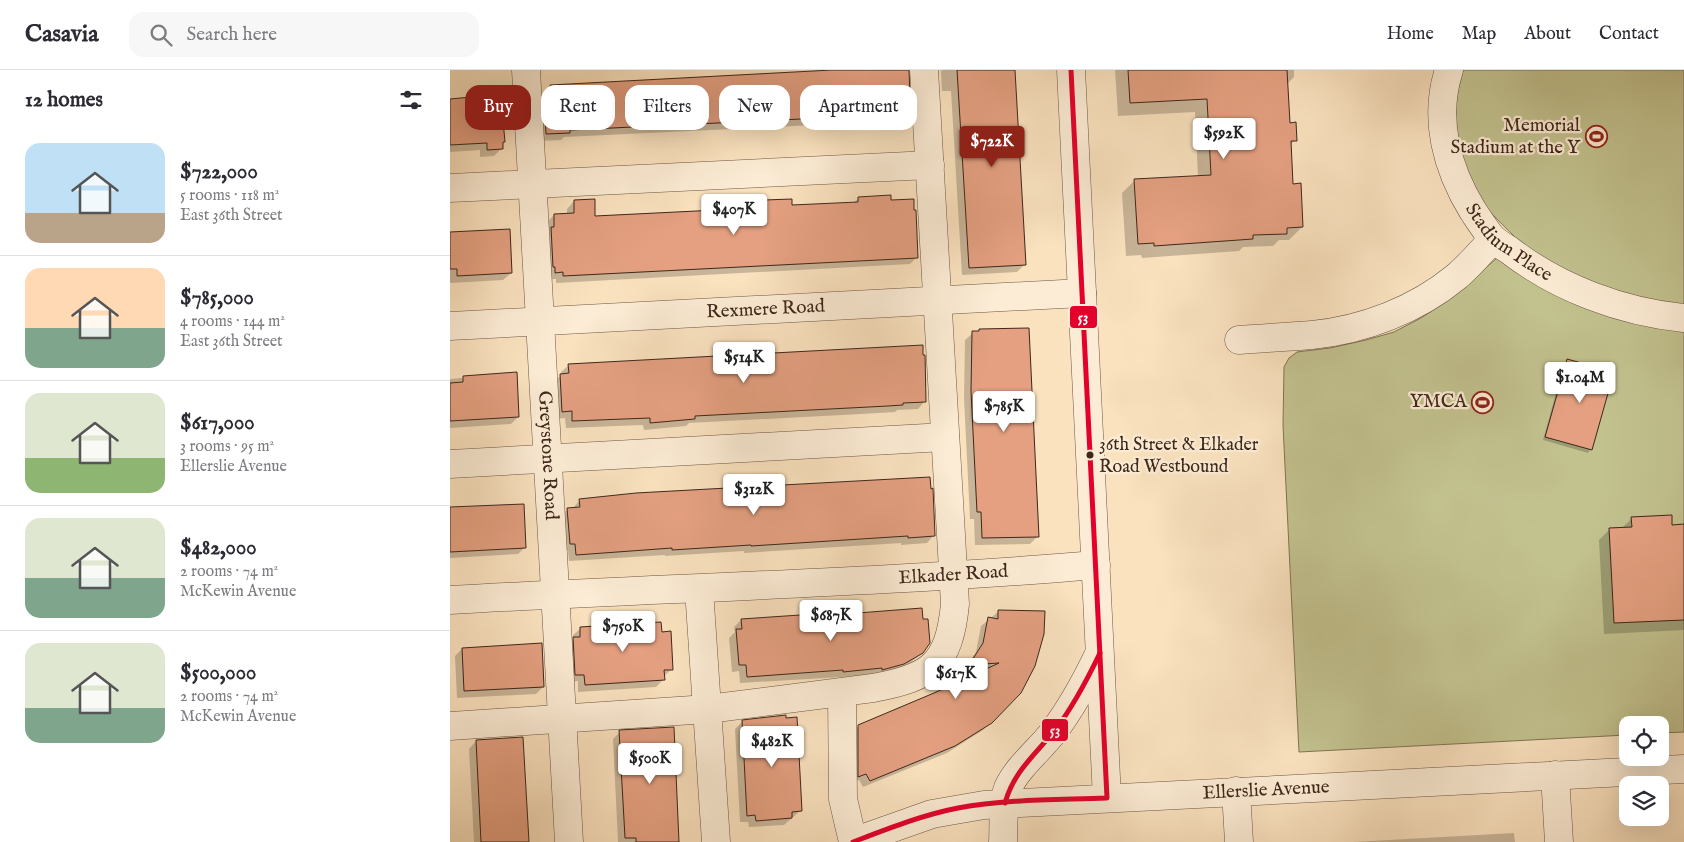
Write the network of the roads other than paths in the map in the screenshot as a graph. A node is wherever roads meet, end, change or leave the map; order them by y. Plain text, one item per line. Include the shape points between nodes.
1 (526, 70) edge
2 (924, 70) edge
3 (1071, 70) edge
4 (1449, 70) edge
5 (930, 165) junction
6 (532, 184) junction
7 (450, 188) edge
8 (1493, 239) junction
9 (1082, 293) junction
10 (938, 301) junction
11 (1684, 318) edge
12 (540, 321) junction
13 (450, 326) edge
14 (1239, 340) dead end
15 (946, 437) junction
16 (548, 459) junction
17 (450, 464) edge
18 (1096, 565) junction
19 (954, 575) junction
20 (699, 589) junction
21 (556, 594) junction
22 (450, 600) edge
23 (1100, 653) junction
24 (842, 693) junction
25 (708, 709) junction
26 (562, 719) junction
27 (450, 726) edge
28 (1684, 769) edge
29 (1555, 775) junction
30 (1236, 791) junction
31 (1107, 798) junction
32 (1005, 803) junction
33 (569, 842) edge
34 (716, 842) edge
35 (853, 842) edge
36 (1002, 842) edge
37 (1239, 842) edge
38 (1558, 842) edge

1 - 6 street, Greystone Road
2 - 5 street
3 - 9 street
4 - 8 street, Stadium Place via 1442,103 1442,122 1450,162 1461,192
5 - 6 street
5 - 10 street
6 - 7 street
6 - 12 street, Greystone Road
8 - 11 street, Stadium Place via 1539,271 1603,300 1636,310
8 - 14 street via 1456,277 1410,306 1387,316 1313,335
9 - 10 street, Rexmere Road
9 - 18 street
10 - 12 street, Rexmere Road
10 - 15 street
12 - 13 street, Rexmere Road
12 - 16 street, Greystone Road
15 - 16 street
15 - 19 street
16 - 17 street
16 - 21 street, Greystone Road
18 - 19 street, Elkader Road
18 - 23 street
19 - 20 street, Elkader Road
19 - 24 street via 953,629 945,650 933,666 894,684
20 - 21 street, Elkader Road
20 - 25 street
21 - 22 street, Elkader Road
21 - 26 street, Greystone Road
23 - 31 street
23 - 32 street via 1068,712 1012,780
24 - 25 street
24 - 35 street via 843,799
25 - 26 street
25 - 34 street
26 - 27 street
26 - 33 street, Greystone Road
28 - 29 street, Ellerslie Avenue
29 - 30 street, Ellerslie Avenue
29 - 38 street
30 - 31 street, Ellerslie Avenue
30 - 37 street
31 - 32 street, Ellerslie Avenue
32 - 35 street, Ellerslie Avenue via 932,814
32 - 36 street

